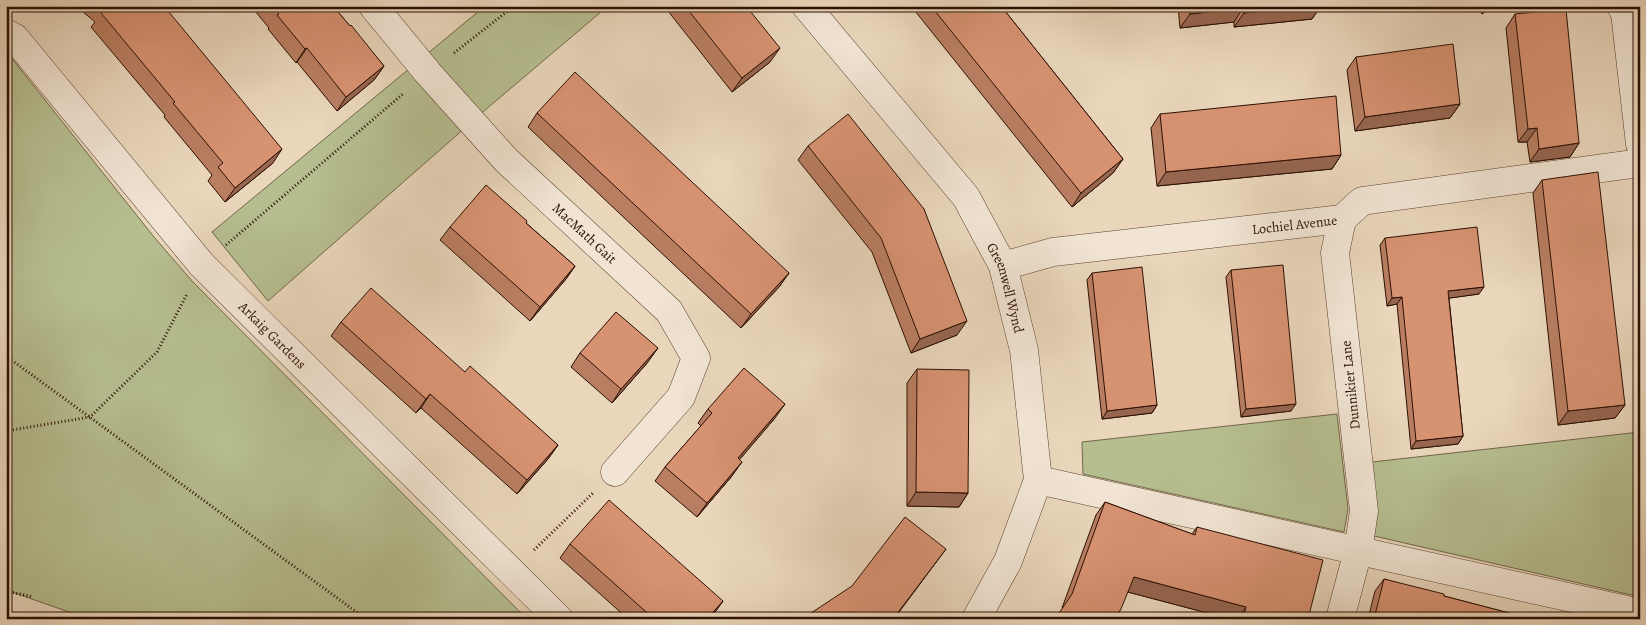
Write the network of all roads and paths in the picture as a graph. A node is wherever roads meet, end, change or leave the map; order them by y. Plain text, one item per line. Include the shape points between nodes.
1 (373, 6) edge
2 (514, 6) edge
3 (806, 6) edge
4 (1622, 6) edge
5 (6, 33) edge
6 (428, 73) junction
7 (1640, 144) edge
8 (1640, 163) edge
9 (1342, 219) junction
10 (202, 265) junction
11 (1003, 266) junction
12 (6, 356) edge
13 (90, 417) junction
14 (6, 431) edge
15 (615, 472) joint
16 (1038, 480) junction
17 (1358, 551) junction
18 (512, 572) junction
19 (6, 592) edge
20 (32, 597) dead end
21 (1640, 613) edge
22 (366, 619) edge
23 (559, 619) edge
24 (976, 619) edge
25 (1340, 619) edge

1 - 6 street, MacMath Gait
2 - 6 path
3 - 11 street, Greenwell Wynd via 966,197
4 - 7 street
5 - 10 street, Arkaig Gardens via 15,38
6 - 10 path
6 - 15 street, MacMath Gait via 506,160 669,311 696,358 681,397
8 - 9 street, Lochiel Avenue via 1362,201
9 - 11 street, Lochiel Avenue via 1053,252
9 - 17 street, Dunnikier Lane via 1335,253 1364,511
10 - 13 path via 157,352
10 - 18 street, Arkaig Gardens
11 - 16 street, Greenwell Wynd via 1024,350
12 - 13 path
13 - 14 path
13 - 22 path
15 - 18 path
16 - 17 street
16 - 24 street, Greenwell Wynd via 1008,561
17 - 21 street
17 - 25 street, Dunnikier Lane
18 - 23 street, Arkaig Gardens
19 - 20 path

